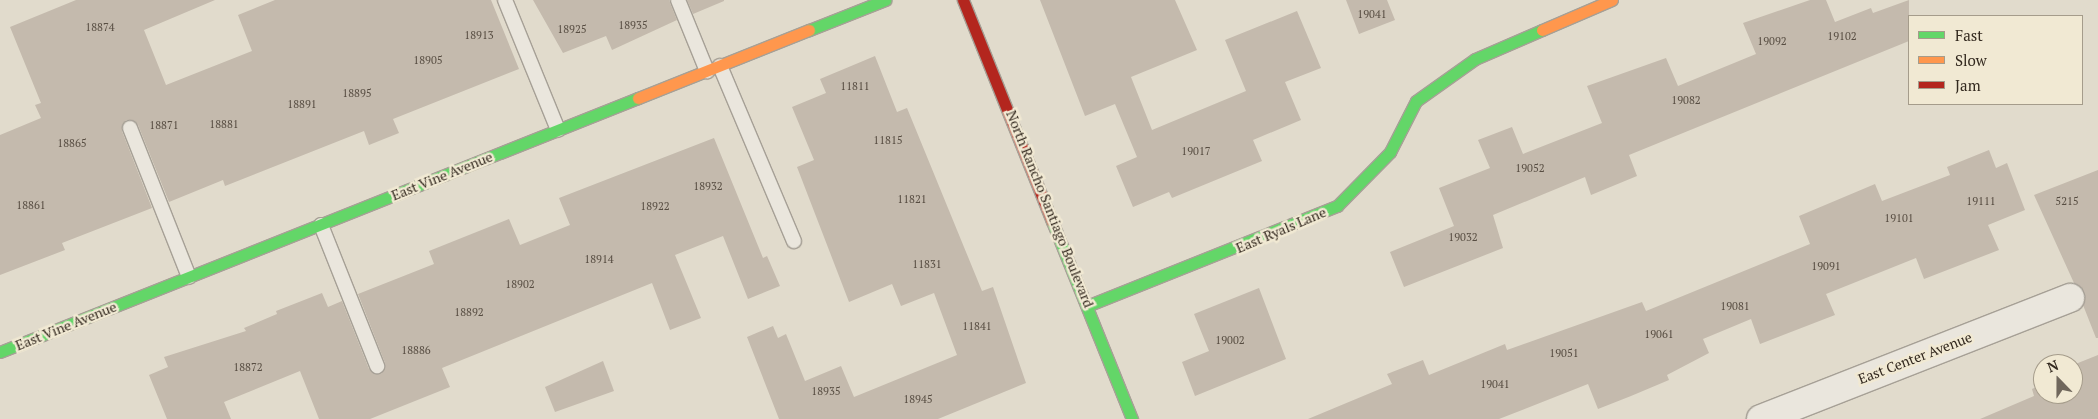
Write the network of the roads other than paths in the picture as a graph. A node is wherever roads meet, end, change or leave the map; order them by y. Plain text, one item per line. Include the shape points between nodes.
1 (505, 0) edge
2 (678, 0) edge
3 (885, 0) edge
4 (963, 0) edge
5 (1612, 0) edge
6 (720, 66) junction
7 (707, 71) junction
8 (130, 128) dead end
9 (558, 130) junction
10 (321, 225) junction
11 (794, 241) dead end
12 (189, 277) junction
13 (2070, 298) dead end
14 (1089, 305) junction
15 (0, 352) edge
16 (377, 366) dead end
17 (1132, 419) edge
18 (1761, 419) edge

1 - 9 lane
2 - 7 lane
3 - 6 street, East Vine Avenue
4 - 14 street, North Rancho Santiago Boulevard
5 - 14 street, East Ryals Lane via 1475,59 1416,101 1390,152 1337,206
6 - 7 street, East Vine Avenue
6 - 11 lane
7 - 9 street, East Vine Avenue
8 - 12 lane
9 - 10 street, East Vine Avenue
10 - 12 street, East Vine Avenue
10 - 16 lane
12 - 15 street, East Vine Avenue
13 - 18 street, East Center Avenue
14 - 17 street, North Rancho Santiago Boulevard

